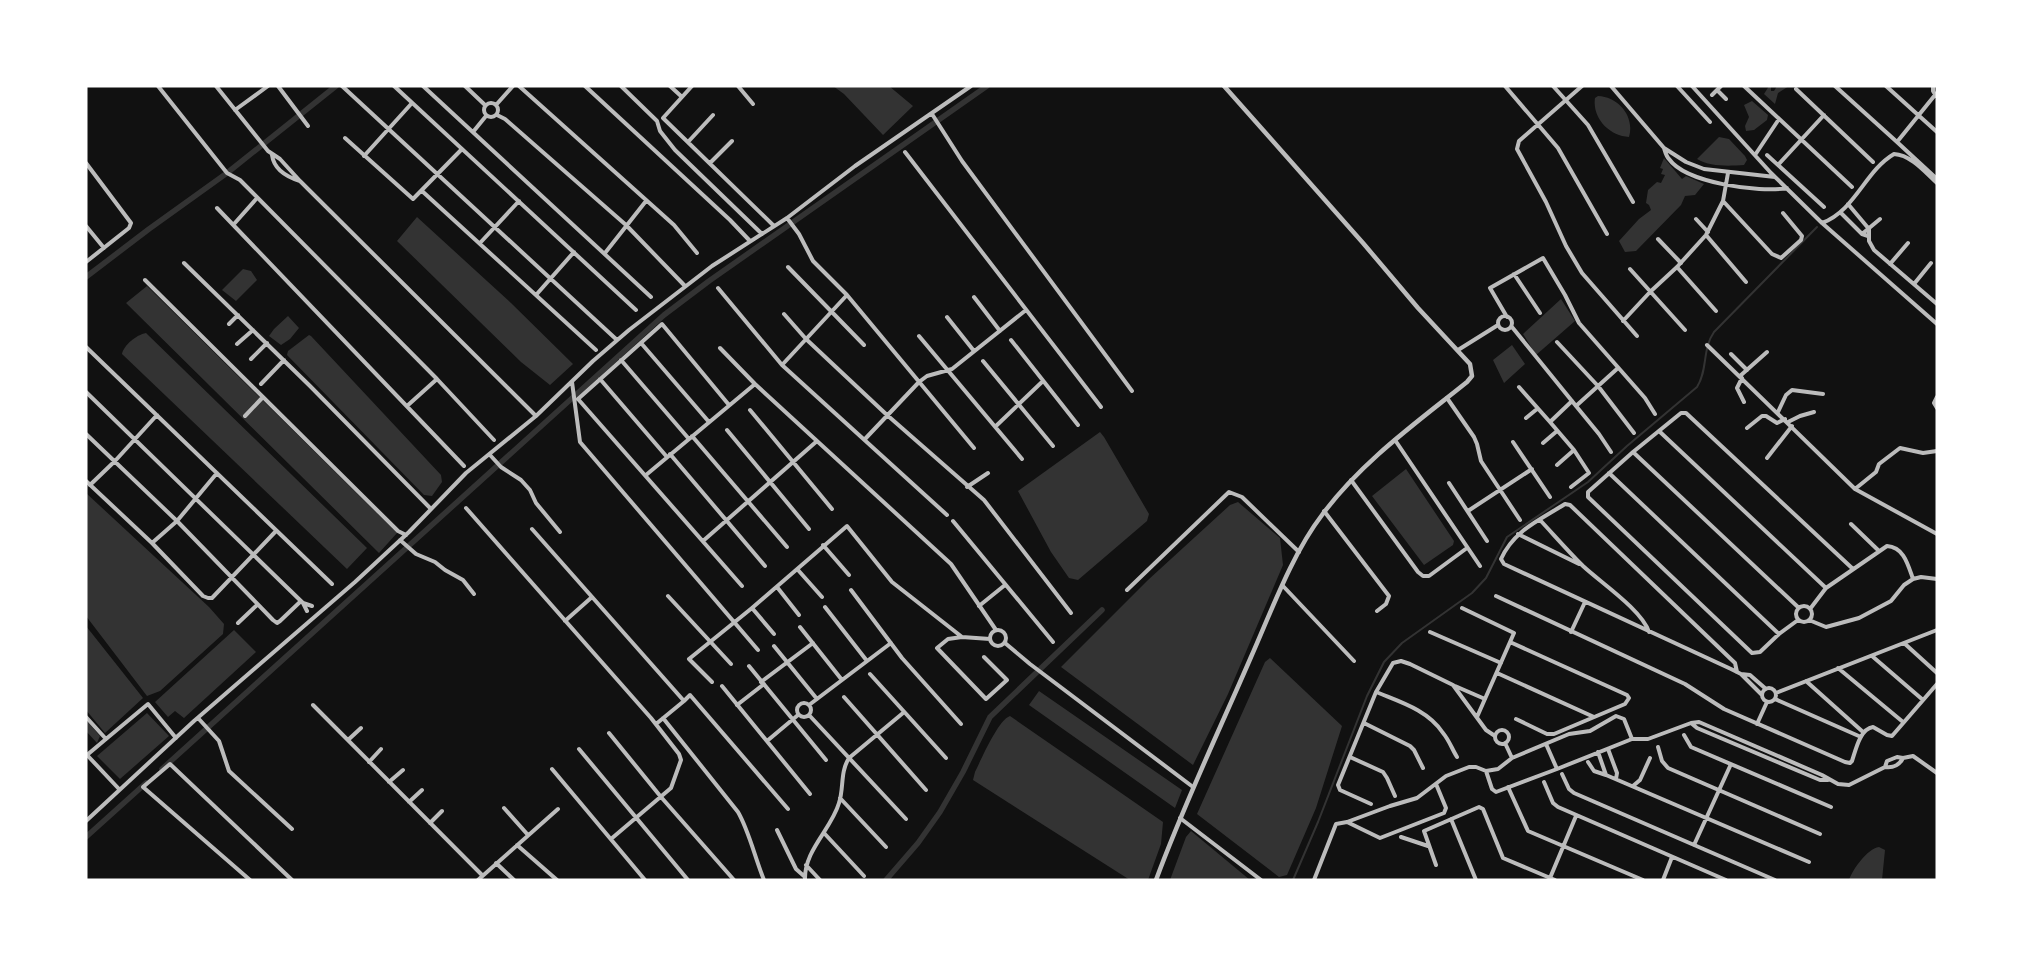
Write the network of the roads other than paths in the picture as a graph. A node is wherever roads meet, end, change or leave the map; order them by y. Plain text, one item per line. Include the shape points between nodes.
1 (158, 86) edge
2 (216, 86) edge
3 (268, 86) edge
4 (278, 86) edge
5 (342, 86) edge
6 (394, 86) edge
7 (423, 86) edge
8 (465, 86) edge
9 (513, 86) edge
10 (519, 86) edge
11 (585, 86) edge
12 (621, 86) edge
13 (672, 86) edge
14 (692, 86) edge
15 (738, 86) edge
16 (962, 86) edge
17 (972, 86) edge
18 (1224, 86) edge
19 (1505, 86) edge
20 (1553, 86) edge
21 (1582, 86) edge
22 (1611, 86) edge
23 (1677, 86) edge
24 (1692, 86) edge
25 (1744, 86) edge
26 (1835, 86) edge
27 (1886, 86) edge
28 (1933, 86) edge
29 (1719, 88) edge
30 (966, 90) junction
31 (1796, 90) dead end
32 (1712, 95) dead end
33 (1936, 96) edge
34 (682, 98) junction
35 (1565, 99) junction
36 (1726, 99) dead end
37 (412, 103) junction
38 (753, 104) dead end
39 (485, 105) junction
40 (496, 105) junction
41 (235, 110) junction
42 (932, 114) junction
43 (497, 115) junction
44 (714, 115) dead end
45 (1824, 115) junction
46 (486, 116) junction
47 (1919, 116) junction
48 (1779, 118) junction
49 (1710, 122) dead end
50 (1538, 123) junction
51 (308, 126) dead end
52 (388, 130) junction
53 (473, 132) junction
54 (1937, 132) edge
55 (345, 138) dead end
56 (1801, 140) junction
57 (732, 141) dead end
58 (688, 142) junction
59 (1897, 142) junction
60 (1664, 148) junction
61 (462, 149) junction
62 (904, 152) dead end
63 (270, 153) junction
64 (1755, 155) junction
65 (1767, 155) dead end
66 (364, 156) junction
67 (1872, 162) dead end
68 (86, 163) edge
69 (710, 163) junction
70 (1778, 165) junction
71 (1728, 173) junction
72 (437, 174) junction
73 (1776, 177) junction
74 (1937, 179) edge
75 (300, 181) junction
76 (1937, 183) edge
77 (1726, 184) junction
78 (1852, 187) dead end
79 (1787, 188) junction
80 (422, 191) junction
81 (257, 198) junction
82 (646, 200) junction
83 (519, 201) junction
84 (1723, 201) junction
85 (1634, 202) dead end
86 (1848, 204) junction
87 (217, 208) dead end
88 (1824, 208) dead end
89 (1783, 213) dead end
90 (1841, 213) junction
91 (787, 218) junction
92 (1696, 219) dead end
93 (1880, 219) dead end
94 (1822, 223) junction
95 (234, 224) junction
96 (626, 225) junction
97 (86, 226) edge
98 (774, 226) junction
99 (494, 227) junction
100 (1869, 229) junction
101 (1707, 233) junction
102 (762, 234) junction
103 (1607, 234) dead end
104 (1862, 234) junction
105 (1868, 236) junction
106 (1658, 239) dead end
107 (750, 241) junction
108 (480, 243) junction
109 (1908, 243) dead end
110 (104, 248) junction
111 (574, 252) junction
112 (605, 253) junction
113 (697, 253) dead end
114 (86, 262) edge
115 (184, 263) dead end
116 (1681, 263) junction
117 (1931, 263) dead end
118 (1890, 264) junction
119 (788, 267) dead end
120 (1677, 267) junction
121 (1630, 269) dead end
122 (1514, 274) junction
123 (551, 278) junction
124 (145, 280) dead end
125 (1746, 282) dead end
126 (1914, 284) junction
127 (685, 286) junction
128 (718, 288) dead end
129 (1650, 292) junction
130 (846, 294) junction
131 (536, 295) junction
132 (651, 297) dead end
133 (974, 297) dead end
134 (1937, 304) edge
135 (636, 310) dead end
136 (1026, 310) junction
137 (1716, 311) dead end
138 (831, 312) junction
139 (1540, 313) dead end
140 (784, 314) dead end
141 (238, 315) junction
142 (947, 317) dead end
143 (1507, 317) junction
144 (1623, 321) junction
145 (229, 324) dead end
146 (1937, 324) edge
147 (1498, 325) junction
148 (1512, 326) junction
149 (253, 330) junction
150 (1685, 330) dead end
151 (1000, 331) junction
152 (919, 336) dead end
153 (1637, 336) dead end
154 (806, 339) junction
155 (617, 340) junction
156 (1011, 340) dead end
157 (1558, 342) dead end
158 (267, 343) junction
159 (641, 343) junction
160 (237, 344) dead end
161 (864, 345) dead end
162 (1707, 346) dead end
163 (86, 348) edge
164 (720, 348) dead end
165 (596, 350) dead end
166 (1458, 350) junction
167 (974, 351) junction
168 (1766, 352) dead end
169 (1731, 354) dead end
170 (251, 359) dead end
171 (284, 360) junction
172 (621, 360) junction
173 (983, 361) dead end
174 (782, 365) junction
175 (1618, 368) junction
176 (949, 370) junction
177 (1747, 370) junction
178 (1741, 377) junction
179 (437, 379) junction
180 (600, 379) junction
181 (1043, 381) junction
182 (572, 382) junction
183 (919, 382) junction
184 (261, 384) dead end
185 (755, 384) junction
186 (1598, 386) junction
187 (1519, 387) dead end
188 (1132, 391) dead end
189 (86, 392) edge
190 (1823, 394) dead end
191 (263, 397) junction
192 (1937, 397) edge
193 (1447, 398) junction
194 (1572, 401) junction
195 (1744, 402) dead end
196 (1018, 404) junction
197 (729, 405) junction
198 (407, 406) junction
199 (1576, 406) junction
200 (1101, 407) dead end
201 (1537, 408) junction
202 (1937, 408) edge
203 (750, 410) dead end
204 (1778, 412) junction
205 (1814, 412) dead end
206 (1655, 414) dead end
207 (157, 415) junction
208 (887, 415) junction
209 (245, 416) dead end
210 (536, 416) junction
211 (1526, 418) dead end
212 (1786, 420) junction
213 (709, 422) junction
214 (1550, 422) junction
215 (1078, 424) dead end
216 (996, 426) junction
217 (1792, 426) junction
218 (1747, 428) dead end
219 (727, 430) dead end
220 (1557, 431) junction
221 (1659, 431) junction
222 (1634, 433) dead end
223 (86, 434) edge
224 (691, 437) junction
225 (135, 439) junction
226 (865, 439) junction
227 (494, 440) dead end
228 (1395, 440) junction
229 (817, 441) junction
230 (1513, 442) dead end
231 (1543, 443) dead end
232 (1053, 446) dead end
233 (974, 448) dead end
234 (1574, 450) junction
235 (1937, 451) edge
236 (1611, 452) dead end
237 (1633, 452) junction
238 (490, 455) junction
239 (668, 456) junction
240 (1766, 458) dead end
241 (1022, 459) dead end
242 (115, 461) junction
243 (793, 462) junction
244 (1557, 465) dead end
245 (464, 466) dead end
246 (1532, 469) junction
247 (217, 473) junction
248 (988, 473) dead end
249 (646, 474) junction
250 (1609, 474) junction
251 (1351, 480) junction
252 (86, 481) edge
253 (770, 482) junction
254 (1449, 483) dead end
255 (90, 485) junction
256 (967, 487) junction
257 (1571, 487) dead end
258 (1855, 489) junction
259 (1500, 491) junction
260 (196, 498) junction
261 (1550, 498) dead end
262 (748, 501) junction
263 (466, 508) dead end
264 (832, 508) dead end
265 (431, 509) junction
266 (1324, 511) junction
267 (1468, 512) junction
268 (947, 515) dead end
269 (177, 520) junction
270 (726, 520) junction
271 (1520, 520) dead end
272 (1540, 520) junction
273 (953, 521) dead end
274 (1851, 524) dead end
275 (532, 529) dead end
276 (809, 529) dead end
277 (276, 531) junction
278 (560, 532) dead end
279 (1518, 534) junction
280 (1937, 534) edge
281 (406, 535) junction
282 (400, 540) junction
283 (703, 540) junction
284 (1487, 541) dead end
285 (152, 543) junction
286 (823, 545) junction
287 (787, 547) dead end
288 (1467, 548) junction
289 (1879, 551) junction
290 (1299, 552) junction
291 (254, 555) junction
292 (766, 566) dead end
293 (1480, 566) dead end
294 (1583, 566) junction
295 (1853, 569) junction
296 (798, 570) junction
297 (848, 575) dead end
298 (231, 578) junction
299 (1913, 579) junction
300 (1937, 579) edge
301 (332, 584) dead end
302 (1005, 585) junction
303 (742, 586) dead end
304 (1283, 586) junction
305 (777, 587) junction
306 (1826, 588) junction
307 (851, 590) dead end
308 (1127, 590) dead end
309 (474, 594) dead end
310 (668, 596) dead end
311 (1496, 596) dead end
312 (592, 597) junction
313 (822, 597) dead end
314 (302, 602) junction
315 (1585, 602) junction
316 (257, 605) junction
317 (312, 606) dead end
318 (979, 606) junction
319 (825, 607) dead end
320 (752, 608) junction
321 (1462, 608) dead end
322 (1799, 608) junction
323 (1810, 608) junction
324 (1377, 611) dead end
325 (1071, 613) dead end
326 (310, 614) junction
327 (798, 615) dead end
328 (1798, 620) junction
329 (1809, 620) junction
330 (565, 621) junction
331 (238, 623) dead end
332 (734, 623) junction
333 (800, 627) dead end
334 (996, 630) junction
335 (1936, 630) edge
336 (1430, 632) dead end
337 (1571, 632) junction
338 (1649, 632) junction
339 (774, 634) dead end
340 (1778, 634) junction
341 (962, 637) junction
342 (990, 639) junction
343 (710, 642) junction
344 (1052, 642) dead end
345 (1510, 642) junction
346 (813, 643) junction
347 (891, 643) junction
348 (1005, 643) junction
349 (1904, 643) junction
350 (774, 646) dead end
351 (758, 650) dead end
352 (1872, 656) junction
353 (984, 657) dead end
354 (868, 661) junction
355 (1354, 661) dead end
356 (789, 663) junction
357 (731, 664) dead end
358 (1501, 664) junction
359 (749, 666) dead end
360 (1838, 668) junction
361 (1497, 672) junction
362 (1937, 672) edge
363 (1739, 673) junction
364 (870, 674) dead end
365 (842, 680) junction
366 (1806, 681) junction
367 (712, 682) dead end
368 (763, 683) junction
369 (1937, 684) edge
370 (1453, 685) junction
371 (722, 686) dead end
372 (1766, 689) junction
373 (1376, 692) junction
374 (1776, 693) junction
375 (1762, 695) junction
376 (844, 697) dead end
377 (817, 699) junction
378 (1485, 699) junction
379 (1775, 699) junction
380 (1923, 700) junction
381 (684, 701) junction
382 (1767, 702) junction
383 (313, 705) dead end
384 (737, 705) junction
385 (809, 705) junction
386 (904, 712) junction
387 (798, 715) junction
388 (809, 715) junction
389 (1594, 716) junction
390 (86, 717) edge
391 (1477, 717) junction
392 (664, 718) junction
393 (199, 719) junction
394 (792, 719) junction
395 (1516, 719) dead end
396 (1903, 722) junction
397 (1364, 723) junction
398 (1691, 723) junction
399 (656, 724) junction
400 (961, 724) dead end
401 (1757, 724) junction
402 (360, 728) dead end
403 (609, 733) dead end
404 (877, 735) junction
405 (1684, 735) dead end
406 (1862, 735) junction
407 (1495, 736) junction
408 (176, 738) junction
409 (106, 739) junction
410 (1632, 739) junction
411 (348, 740) junction
412 (1739, 740) junction
413 (766, 741) junction
414 (1505, 743) junction
415 (1546, 744) junction
416 (1737, 745) junction
417 (1658, 747) dead end
418 (1608, 748) junction
419 (381, 749) dead end
420 (579, 749) dead end
421 (1598, 752) junction
422 (1457, 757) dead end
423 (849, 758) junction
424 (946, 758) dead end
425 (1350, 758) junction
426 (1512, 758) junction
427 (1650, 758) dead end
428 (1903, 758) junction
429 (826, 760) dead end
430 (369, 762) junction
431 (1588, 762) dead end
432 (1731, 764) junction
433 (1885, 767) junction
434 (1423, 768) dead end
435 (552, 769) dead end
436 (1556, 769) junction
437 (403, 770) dead end
438 (1486, 771) junction
439 (1937, 773) edge
440 (1562, 774) dead end
441 (1606, 775) junction
442 (1616, 779) junction
443 (1828, 780) junction
444 (390, 782) junction
445 (1544, 782) dead end
446 (1436, 784) junction
447 (1633, 786) junction
448 (1193, 787) junction
449 (1508, 788) junction
450 (119, 789) junction
451 (422, 790) dead end
452 (926, 790) dead end
453 (1719, 790) junction
454 (810, 794) dead end
455 (1395, 796) dead end
456 (661, 797) junction
457 (840, 798) junction
458 (410, 802) junction
459 (1372, 804) dead end
460 (1831, 807) dead end
461 (504, 808) dead end
462 (558, 809) dead end
463 (788, 809) dead end
464 (442, 811) dead end
465 (1576, 816) junction
466 (637, 818) junction
467 (906, 818) dead end
468 (1180, 818) junction
469 (1707, 818) junction
470 (1451, 819) junction
471 (86, 820) edge
472 (1347, 822) junction
473 (430, 823) junction
474 (292, 829) dead end
475 (777, 830) dead end
476 (824, 833) junction
477 (1820, 834) dead end
478 (528, 835) junction
479 (1401, 837) dead end
480 (611, 839) junction
481 (517, 845) junction
482 (1694, 845) junction
483 (1428, 846) junction
484 (1563, 846) junction
485 (886, 847) dead end
486 (1672, 857) junction
487 (1809, 862) dead end
488 (496, 863) junction
489 (1436, 865) dead end
490 (806, 866) junction
491 (482, 875) junction
492 (864, 876) dead end
493 (805, 878) edge
494 (1550, 879) edge
495 (250, 880) edge
496 (292, 880) edge
497 (478, 880) edge
498 (514, 880) edge
499 (557, 880) edge
500 (645, 880) edge
501 (688, 880) edge
502 (734, 880) edge
503 (764, 880) edge
504 (820, 880) edge
505 (1156, 880) edge
506 (1261, 880) edge
507 (1314, 880) edge
508 (1476, 880) edge
509 (1556, 880) edge
510 (1643, 880) edge
511 (1663, 880) edge
512 (1726, 880) edge
513 (1775, 880) edge

1 - 81 street via 227,173 240,180
2 - 41 street
3 - 41 street
4 - 51 street
5 - 52 street
6 - 37 street
7 - 53 street
8 - 39 street
9 - 40 street
10 - 82 street
11 - 107 street
12 - 102 street via 657,121 660,131 675,150
13 - 34 street
14 - 34 street
15 - 38 street
16 - 30 street
17 - 30 street
18 - 166 street
19 - 50 street
20 - 35 street
21 - 35 street
22 - 60 street
23 - 49 street
24 - 64 street
25 - 48 street
26 - 59 street
27 - 47 street
28 - 33 street
29 - 32 street
29 - 36 street
30 - 42 street
31 - 45 street
33 - 47 street
34 - 58 street via 663,118
35 - 50 street
35 - 85 street via 1592,132
37 - 52 street
37 - 61 street
39 - 40 street
39 - 46 street via 483,111
40 - 43 street
41 - 63 street
42 - 91 street via 845,173
42 - 188 street via 962,161
43 - 46 street
43 - 96 street
44 - 58 street
45 - 56 street
45 - 67 street
46 - 53 street
47 - 54 street
47 - 59 street
48 - 56 street
48 - 64 street
50 - 103 street via 1558,148
50 - 144 street via 1519,140 1517,149 1574,263
52 - 66 street
52 - 72 street
53 - 112 street
55 - 66 street
56 - 70 street
56 - 78 street
57 - 69 street
58 - 69 street
59 - 74 street
60 - 71 street via 1695,166
60 - 77 street via 1676,166
61 - 72 street
61 - 83 street
62 - 136 street
63 - 75 street
63 - 75 street via 280,171
64 - 73 street
65 - 70 street
66 - 80 street via 410,198 415,199
68 - 110 street via 131,223
69 - 98 street
70 - 88 street
71 - 73 street
71 - 77 street
72 - 80 street
72 - 99 street
73 - 79 street
75 - 210 street
76 - 86 street via 1908,158 1894,154 1867,179
77 - 79 street via 1756,190
77 - 84 street
79 - 94 street
80 - 108 street
81 - 95 street
81 - 179 street
82 - 96 street
82 - 113 street via 674,225
83 - 99 street
83 - 111 street
84 - 89 street via 1772,254 1781,258 1802,236
84 - 101 street
86 - 90 street
86 - 100 street
87 - 95 street
90 - 94 street
90 - 104 street
91 - 98 street
91 - 130 street via 813,261
92 - 101 street
93 - 100 street
94 - 146 street
95 - 198 street
96 - 112 street
96 - 127 street
97 - 110 street
98 - 102 street
99 - 108 street
99 - 123 street
100 - 104 street
100 - 105 street
101 - 116 street
101 - 125 street
102 - 107 street
104 - 105 street
105 - 118 street via 1872,247
106 - 116 street
107 - 127 street
108 - 131 street
109 - 118 street
110 - 114 street
111 - 123 street
111 - 135 street
112 - 132 street
115 - 141 street
116 - 120 street
117 - 126 street
118 - 126 street
119 - 138 street
120 - 129 street
120 - 137 street
121 - 129 street
122 - 139 street
122 - 143 street via 1490,288
122 - 175 street via 1543,258 1579,323
123 - 131 street
123 - 155 street
124 - 191 street
126 - 134 street
127 - 155 street
128 - 174 street
129 - 144 street
129 - 150 street
130 - 138 street
130 - 183 street
131 - 165 street
133 - 151 street
136 - 151 street
136 - 200 street
138 - 154 street
138 - 161 street
140 - 154 street
141 - 145 street
141 - 149 street
142 - 167 street
143 - 147 street via 1499,319
143 - 148 street via 1512,320
144 - 153 street
147 - 148 street via 1505,331
147 - 166 street
148 - 194 street
149 - 158 street
149 - 160 street
151 - 167 street
152 - 176 street
154 - 174 street
154 - 208 street
155 - 182 street
156 - 181 street
157 - 186 street
158 - 170 street
158 - 171 street
159 - 172 street
159 - 197 street via 662,324
159 - 213 street
162 - 178 street
163 - 207 street
164 - 185 street
166 - 193 street via 1470,364 1472,376
167 - 176 street
168 - 177 street
169 - 177 street
171 - 184 street
171 - 265 street
172 - 180 street
172 - 224 street
173 - 196 street
174 - 226 street
175 - 186 street
175 - 206 street
176 - 183 street via 927,376
176 - 216 street
177 - 178 street
178 - 195 street via 1737,388
178 - 204 street
179 - 198 street
179 - 227 street
180 - 239 street
180 - 249 street via 578,399
181 - 196 street
181 - 215 street
182 - 210 street
182 - 332 street via 580,442
183 - 208 street
183 - 233 street
185 - 197 street
185 - 229 street
186 - 199 street
186 - 222 street
187 - 201 street
189 - 225 street
190 - 204 street via 1792,390
191 - 209 street
191 - 281 street via 398,531
192 - 202 street via 1934,403
193 - 228 street
193 - 259 street via 1478,444 1480,460
194 - 199 street
194 - 214 street
196 - 216 street
196 - 232 street
197 - 213 street
198 - 245 street
199 - 236 street
201 - 211 street
201 - 214 street
203 - 243 street
204 - 212 street
205 - 212 street
207 - 225 street
207 - 247 street
208 - 226 street
208 - 256 street
210 - 238 street
212 - 217 street
212 - 218 street via 1777,423 1762,416
213 - 224 street
214 - 220 street
216 - 241 street
217 - 240 street
217 - 258 street
219 - 253 street
220 - 231 street
220 - 234 street
221 - 237 street
221 - 295 street via 1686,412
221 - 306 street
223 - 242 street
224 - 239 street
224 - 262 street
225 - 242 street
225 - 260 street
226 - 268 street
228 - 251 street
228 - 288 street
229 - 243 street
229 - 318 street via 951,564
230 - 246 street
234 - 244 street
234 - 257 street via 1589,473
235 - 258 street via 1923,453 1900,448
237 - 250 street
237 - 322 street
238 - 265 street via 466,473
238 - 278 street via 497,464 521,480
239 - 249 street
239 - 270 street
242 - 255 street
242 - 269 street
243 - 253 street
243 - 264 street
246 - 259 street
246 - 261 street
247 - 260 street
247 - 277 street
248 - 256 street
249 - 283 street
250 - 340 street
250 - 340 street via 1586,495 1752,653 1760,652
251 - 266 street
251 - 288 street via 1423,576 1429,576
252 - 255 street
253 - 262 street
253 - 276 street
254 - 267 street
255 - 285 street
256 - 325 street via 984,500
258 - 280 street
259 - 267 street
259 - 271 street
260 - 269 street
260 - 291 street
262 - 270 street
262 - 287 street
263 - 330 street
265 - 281 street
266 - 290 street
266 - 324 street via 1389,596 1386,604
267 - 284 street
269 - 285 street
269 - 298 street
270 - 283 street
270 - 292 street
272 - 279 street
272 - 294 street
272 - 363 street via 1565,504 1570,505 1735,663
273 - 302 street
274 - 289 street
275 - 312 street
277 - 291 street
277 - 301 street
279 - 294 street
279 - 315 street via 1506,547 1501,562
281 - 282 street
282 - 309 street via 422,557 457,576
282 - 326 street
283 - 303 street
285 - 298 street via 203,596 212,598
286 - 296 street
286 - 297 street
286 - 341 street via 847,526 892,582
288 - 293 street
289 - 295 street
289 - 299 street via 1887,546 1901,551
290 - 304 street
290 - 308 street via 1247,502 1229,492
291 - 298 street
291 - 314 street
294 - 338 street via 1638,614
295 - 306 street
296 - 305 street
296 - 313 street
298 - 316 street
299 - 300 street
299 - 329 street via 1891,601 1859,618 1830,626
302 - 318 street
302 - 344 street
304 - 355 street
304 - 448 street
305 - 320 street
305 - 327 street
306 - 323 street
307 - 347 street
310 - 343 street
311 - 337 street
312 - 330 street
312 - 381 street
314 - 316 street via 277,623
314 - 317 street
314 - 326 street
315 - 337 street
315 - 338 street
316 - 331 street
318 - 334 street
319 - 354 street
320 - 332 street
320 - 339 street
321 - 345 street via 1513,630
322 - 323 street
322 - 328 street
323 - 329 street via 1812,615
326 - 393 street
328 - 329 street
328 - 340 street
330 - 399 street
332 - 343 street
332 - 351 street
333 - 346 street
334 - 342 street
334 - 348 street via 1005,634
335 - 349 street
336 - 358 street
337 - 401 street via 1685,684 1715,705
338 - 363 street
341 - 342 street
341 - 353 street via 948,639 937,648 986,700 1006,680
342 - 348 street via 997,647
343 - 357 street
343 - 367 street via 689,659
345 - 358 street
345 - 389 street via 1629,698 1625,704
346 - 356 street
346 - 365 street
347 - 354 street
347 - 400 street
348 - 448 street
349 - 352 street
349 - 362 street
350 - 356 street
352 - 360 street
352 - 380 street
354 - 365 street
356 - 368 street
356 - 377 street
358 - 361 street
359 - 368 street
360 - 366 street
360 - 396 street
361 - 378 street
361 - 389 street
363 - 372 street via 1750,675
363 - 375 street
364 - 386 street
365 - 377 street
366 - 374 street
366 - 406 street
368 - 384 street
368 - 394 street
369 - 380 street
370 - 373 street via 1397,661 1387,671
370 - 378 street
370 - 391 street
371 - 384 street
372 - 374 street via 1771,688
372 - 375 street
373 - 397 street
373 - 422 street via 1413,707 1428,717 1444,733
374 - 379 street
375 - 382 street
376 - 404 street
377 - 385 street
378 - 391 street
379 - 382 street
379 - 406 street
380 - 396 street
381 - 392 street
381 - 463 street via 690,696
382 - 401 street
383 - 411 street
384 - 413 street
385 - 387 street via 800,704 796,711
385 - 388 street
386 - 404 street
386 - 424 street
387 - 388 street
387 - 394 street
388 - 423 street
389 - 395 street via 1550,734
390 - 409 street
391 - 407 street
392 - 399 street
392 - 503 street via 738,812
393 - 408 street
393 - 474 street via 219,742 229,771
394 - 413 street
394 - 429 street
396 - 406 street via 1892,736 1873,727
397 - 425 street
397 - 434 street via 1410,746
398 - 410 street via 1653,738
398 - 412 street via 1698,722
398 - 416 street
399 - 456 street via 681,760 671,788
401 - 406 street via 1850,763
402 - 411 street
403 - 456 street
404 - 423 street
404 - 452 street
405 - 432 street via 1691,746
407 - 414 street via 1498,743
407 - 414 street via 1497,732 1504,731 1509,737
408 - 409 street via 148,704
408 - 450 street
409 - 450 street via 88,755
410 - 415 street via 1624,719 1616,716 1590,731 1569,734
410 - 418 street
411 - 430 street
412 - 416 street
412 - 443 street
413 - 454 street
414 - 426 street
415 - 426 street
415 - 436 street
416 - 443 street via 1820,780
417 - 453 street via 1668,768
418 - 421 street
418 - 442 street
419 - 430 street
420 - 466 street
421 - 436 street
421 - 441 street
423 - 457 street via 843,770
423 - 467 street
425 - 455 street via 1383,772
425 - 459 street via 1338,788
426 - 438 street via 1504,766
427 - 447 street via 1640,780
428 - 433 street via 1900,764
428 - 433 street via 1887,761
428 - 439 street via 1917,757
430 - 444 street
431 - 441 street via 1594,771
432 - 453 street
432 - 460 street
433 - 443 street via 1849,785
435 - 480 street
436 - 449 street
437 - 444 street
438 - 446 street via 1470,767 1446,776
438 - 449 street via 1494,791
440 - 482 street via 1574,793
441 - 442 street
442 - 447 street
444 - 458 street
445 - 465 street via 1554,805
446 - 472 street via 1417,798
446 - 472 street via 1446,808 1444,813 1380,838
447 - 469 street
448 - 468 street
449 - 484 street via 1528,831
450 - 471 street
451 - 458 street
453 - 469 street
453 - 477 street
456 - 466 street
456 - 502 street
457 - 476 street via 831,824
457 - 485 street
458 - 473 street
461 - 478 street
462 - 478 street
464 - 473 street
465 - 484 street
465 - 486 street
466 - 480 street
466 - 501 street
468 - 505 street
468 - 506 street
469 - 482 street
469 - 487 street
470 - 483 street via 1424,830
470 - 494 street via 1481,807 1504,858
470 - 508 street
472 - 507 street via 1334,826
473 - 491 street
475 - 493 street via 796,869
476 - 490 street
476 - 492 street
478 - 481 street
479 - 483 street
480 - 500 street
481 - 488 street
481 - 499 street
482 - 513 street
483 - 489 street
484 - 494 street
484 - 510 street
486 - 511 street
486 - 512 street
488 - 491 street
488 - 498 street
490 - 493 street
490 - 504 street
491 - 497 street
494 - 509 street
495 - 496 street via 143,787 170,764

